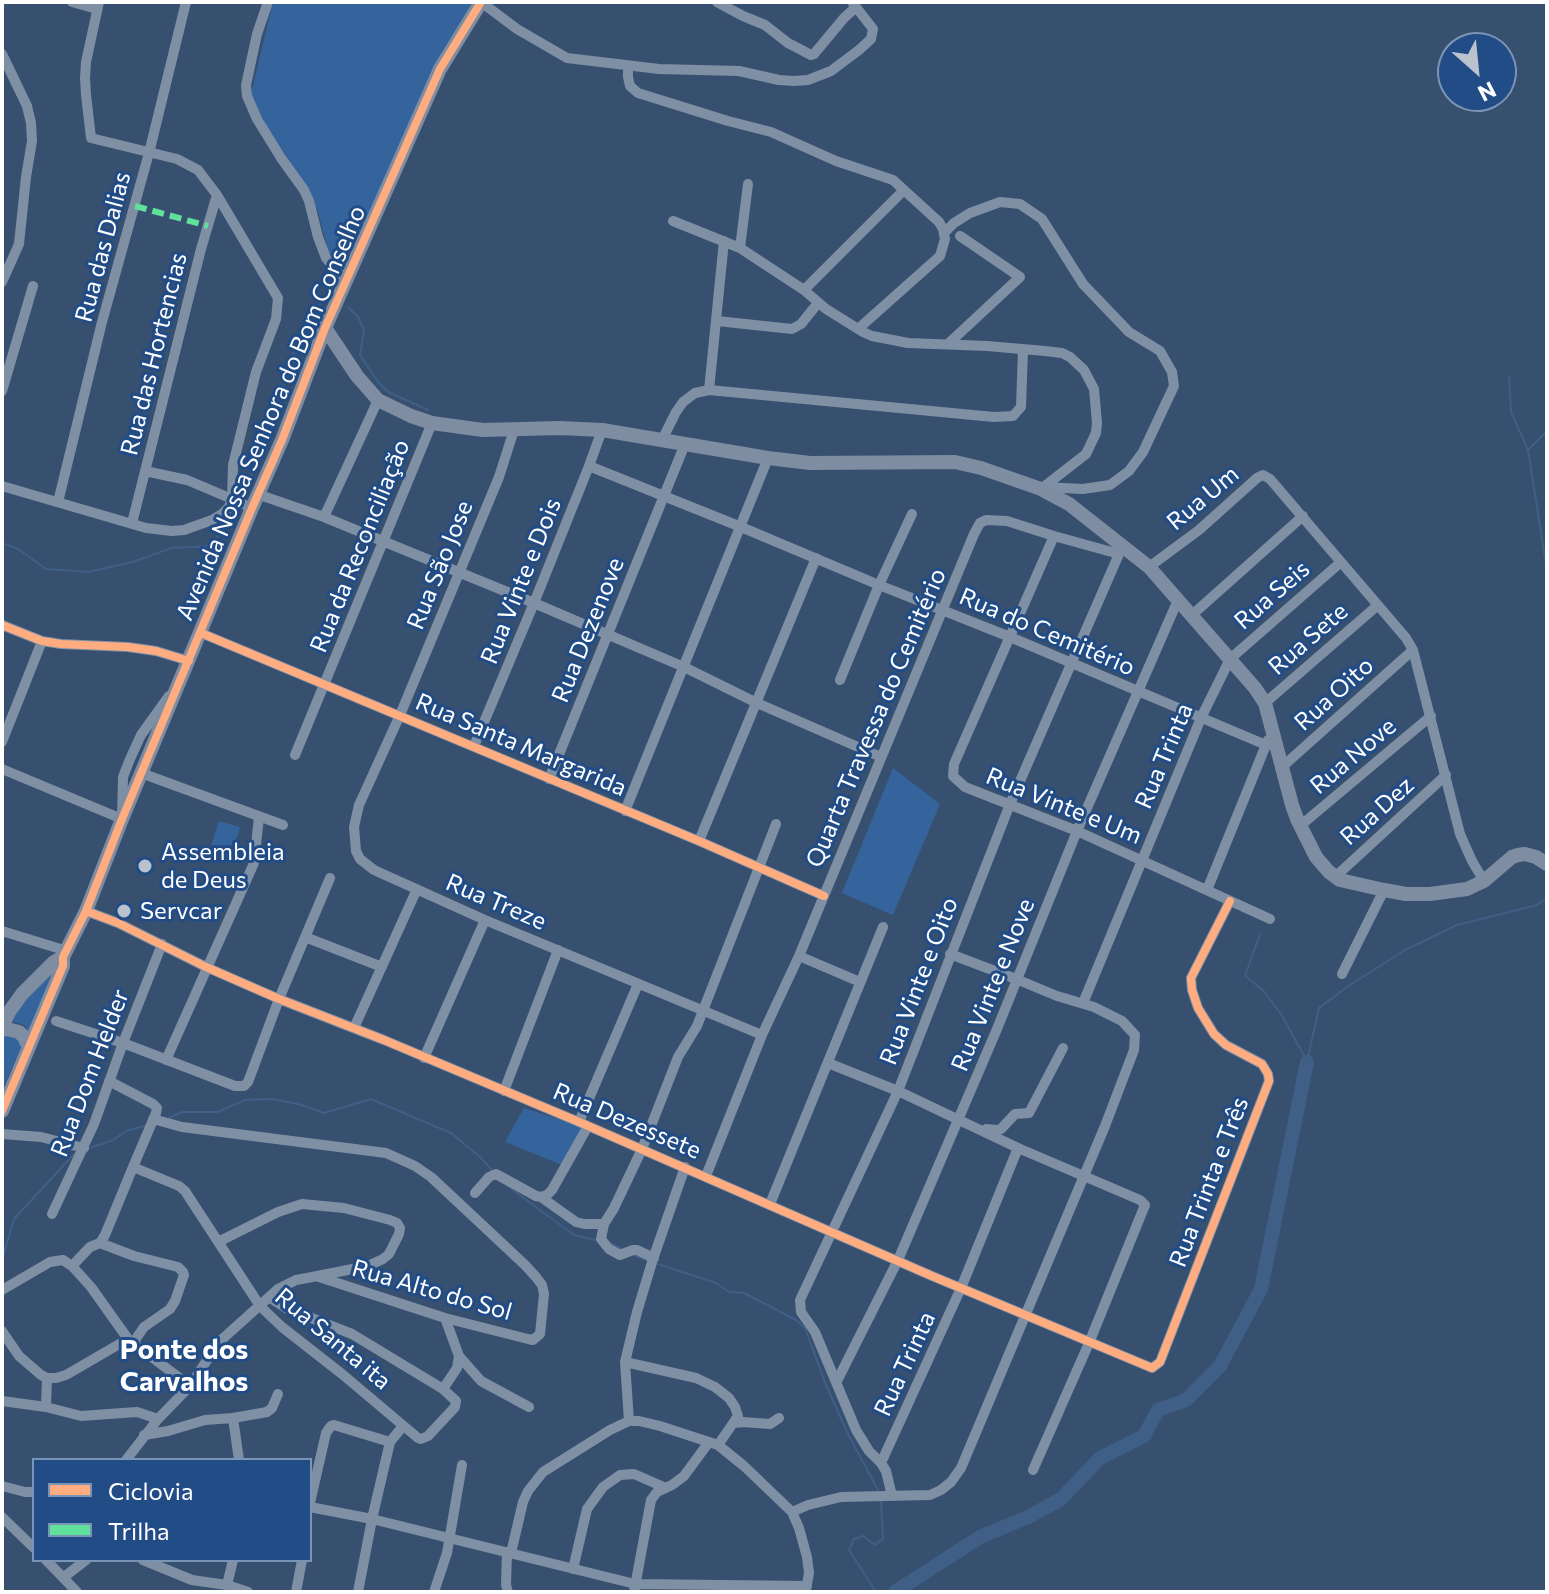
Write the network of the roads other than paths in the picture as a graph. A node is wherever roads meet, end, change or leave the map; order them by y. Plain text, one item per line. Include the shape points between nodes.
1 (72, 2) edge
2 (186, 2) edge
3 (268, 2) edge
4 (481, 2) edge
5 (717, 2) edge
6 (854, 5) edge
7 (98, 6) edge
8 (2, 54) edge
9 (628, 66) junction
10 (149, 153) junction
11 (748, 184) dead end
12 (904, 190) junction
13 (217, 195) junction
14 (673, 221) dead end
15 (944, 233) junction
16 (960, 236) dead end
17 (724, 241) junction
18 (740, 248) junction
19 (7, 261) edge
20 (2, 282) edge
21 (346, 283) junction
22 (33, 286) dead end
23 (804, 290) junction
24 (818, 303) junction
25 (717, 321) junction
26 (325, 328) junction
27 (858, 329) junction
28 (948, 344) junction
29 (1023, 350) junction
30 (709, 390) junction
31 (2, 391) edge
32 (378, 400) junction
33 (432, 423) junction
34 (514, 430) junction
35 (602, 430) junction
36 (662, 440) junction
37 (685, 444) junction
38 (768, 458) junction
39 (589, 466) junction
40 (145, 471) junction
41 (2, 486) edge
42 (1042, 488) junction
43 (665, 496) junction
44 (232, 499) junction
45 (254, 501) junction
46 (58, 502) junction
47 (912, 514) dead end
48 (1303, 516) junction
49 (324, 517) junction
50 (132, 523) junction
51 (741, 527) junction
52 (1054, 536) junction
53 (383, 542) junction
54 (1117, 547) junction
55 (816, 558) junction
56 (1341, 562) junction
57 (1149, 567) junction
58 (459, 572) junction
59 (879, 585) junction
60 (1178, 600) junction
61 (534, 603) junction
62 (1378, 605) junction
63 (943, 609) junction
64 (1192, 615) junction
65 (2, 625) edge
66 (201, 633) junction
67 (608, 635) junction
68 (1010, 637) junction
69 (42, 641) junction
70 (1413, 650) junction
71 (1230, 659) junction
72 (189, 661) junction
73 (1072, 664) junction
74 (684, 667) junction
75 (840, 680) dead end
76 (180, 682) junction
77 (325, 684) junction
78 (1138, 692) junction
79 (757, 703) junction
80 (1265, 703) junction
81 (400, 715) junction
82 (1431, 716) junction
83 (1201, 718) junction
84 (1269, 738) junction
85 (2, 742) edge
86 (474, 746) junction
87 (295, 755) dead end
88 (881, 757) junction
89 (1282, 767) junction
90 (2, 769) edge
91 (141, 773) junction
92 (1446, 775) junction
93 (549, 779) junction
94 (1010, 804) junction
95 (625, 811) junction
96 (259, 817) junction
97 (122, 819) junction
98 (776, 824) dead end
99 (283, 825) dead end
100 (1300, 826) junction
101 (1077, 831) junction
102 (699, 841) junction
103 (1143, 860) junction
104 (1547, 864) edge
105 (759, 866) junction
106 (1335, 877) junction
107 (330, 878) dead end
108 (1484, 881) junction
109 (417, 889) junction
110 (1207, 890) junction
111 (1384, 890) junction
112 (824, 896) junction
113 (1230, 901) junction
114 (86, 911) junction
115 (1270, 919) dead end
116 (485, 920) junction
117 (883, 927) dead end
118 (2, 931) edge
119 (305, 937) junction
120 (162, 944) junction
121 (558, 950) junction
122 (65, 954) junction
123 (950, 954) junction
124 (799, 956) junction
125 (206, 967) junction
126 (382, 967) junction
127 (1342, 974) dead end
128 (1016, 979) junction
129 (860, 982) junction
130 (638, 984) junction
131 (279, 999) junction
132 (1083, 1003) junction
133 (704, 1010) junction
134 (56, 1021) dead end
135 (2, 1028) edge
136 (354, 1028) junction
137 (762, 1035) junction
138 (123, 1043) junction
139 (29, 1047) junction
140 (1063, 1048) dead end
141 (424, 1058) junction
142 (166, 1060) junction
143 (828, 1063) junction
144 (109, 1081) junction
145 (504, 1091) junction
146 (898, 1091) junction
147 (2, 1111) edge
148 (153, 1119) junction
149 (959, 1119) junction
150 (584, 1124) junction
151 (976, 1127) junction
152 (2, 1134) edge
153 (84, 1148) junction
154 (1018, 1148) junction
155 (642, 1149) junction
156 (133, 1167) junction
157 (685, 1167) junction
158 (706, 1176) junction
159 (1083, 1176) junction
160 (475, 1193) dead end
161 (541, 1197) junction
162 (770, 1204) junction
163 (52, 1214) dead end
164 (604, 1224) junction
165 (833, 1232) junction
166 (218, 1242) junction
167 (100, 1243) junction
168 (898, 1260) junction
169 (653, 1262) junction
170 (72, 1266) junction
171 (319, 1277) junction
172 (961, 1288) junction
173 (2, 1290) edge
174 (269, 1297) junction
175 (260, 1306) junction
176 (1025, 1315) junction
177 (445, 1318) junction
178 (2, 1331) edge
179 (131, 1341) junction
180 (1089, 1343) junction
181 (459, 1356) junction
182 (625, 1362) junction
183 (1152, 1368) joint
184 (47, 1378) junction
185 (837, 1381) junction
186 (190, 1386) junction
187 (443, 1389) junction
188 (278, 1394) dead end
189 (2, 1401) edge
190 (46, 1407) junction
191 (529, 1407) dead end
192 (233, 1418) junction
193 (779, 1418) dead end
194 (158, 1419) junction
195 (629, 1421) junction
196 (734, 1423) junction
197 (403, 1426) junction
198 (144, 1435) junction
199 (390, 1442) junction
200 (714, 1444) junction
201 (127, 1458) edge
202 (239, 1458) edge
203 (881, 1463) junction
204 (462, 1465) dead end
205 (1033, 1470) dead end
206 (2, 1486) edge
207 (666, 1488) junction
208 (32, 1492) edge
209 (312, 1496) edge
210 (884, 1497) junction
211 (312, 1505) edge
212 (792, 1512) junction
213 (2, 1517) edge
214 (372, 1519) junction
215 (450, 1539) junction
216 (32, 1546) edge
217 (509, 1552) junction
218 (48, 1562) edge
219 (83, 1562) edge
220 (148, 1562) edge
221 (233, 1562) edge
222 (302, 1562) edge
223 (573, 1569) junction
224 (64, 1577) junction
225 (227, 1585) junction
226 (634, 1588) edge
227 (806, 1589) edge
228 (77, 1592) edge
229 (248, 1592) edge
230 (296, 1592) edge
231 (358, 1592) edge
232 (434, 1592) edge
233 (508, 1592) edge

1 - 7 street
2 - 10 street, Rua das Dalias
3 - 21 street via 247,96 304,190 326,258
4 - 9 street via 567,58
4 - 21 main road, Avenida Nossa Senhora do Bom Conselho via 440,69
5 - 6 street via 811,55
6 - 9 street via 873,29 871,39 840,65 808,80
7 - 10 street via 85,78 91,138
8 - 19 street via 27,106 32,141 19,244
9 - 12 street via 630,86 638,93 771,132 893,180
10 - 13 street via 198,170
10 - 46 street, Rua das Dalias
11 - 18 street
12 - 15 street
12 - 23 street
13 - 40 street, Rua das Hortencias
13 - 44 street via 275,290 278,306 236,451
14 - 17 street
15 - 27 street via 940,256
15 - 42 street via 990,205 1020,204 1042,219 1083,284 1129,332 1160,351 1172,372 1174,386 1129,471 1110,485
16 - 28 street via 1020,277
17 - 18 street
17 - 25 street
18 - 23 street
19 - 20 street
21 - 26 main road, Avenida Nossa Senhora do Bom Conselho
22 - 31 street
23 - 24 street
24 - 25 street via 792,329
24 - 27 street
25 - 30 street
26 - 32 main road
26 - 45 main road, Avenida Nossa Senhora do Bom Conselho
27 - 28 street via 892,341
28 - 29 street
29 - 30 street via 1021,407 1013,416
29 - 42 street via 1070,357 1094,389 1097,423 1091,447
30 - 36 street via 683,402
32 - 33 main road
32 - 49 street
33 - 34 main road
33 - 53 street, Rua da Reconciliação
34 - 35 main road
34 - 58 street, Rua São Jose
35 - 36 main road
35 - 39 street, Rua Vinte e Dois
36 - 37 main road
37 - 38 main road
37 - 43 street, Rua Dezenove
38 - 42 main road via 832,464 955,462
38 - 51 street
39 - 43 street, Rua do Cemitério
39 - 61 street, Rua Vinte e Dois
40 - 44 street via 187,480
40 - 50 street, Rua das Hortencias
41 - 46 street
42 - 54 main road via 1069,504
43 - 51 street, Rua do Cemitério
43 - 67 street, Rua Dezenove
44 - 45 street
44 - 50 street via 222,514 184,530
45 - 49 street
45 - 66 main road, Avenida Nossa Senhora do Bom Conselho
46 - 50 street
47 - 59 street
48 - 56 street
48 - 57 street, Rua Um via 1261,475
48 - 64 street
49 - 53 street
51 - 55 street, Rua do Cemitério
51 - 74 street
52 - 54 street
52 - 63 street, Quarta Travessa do Cemitério via 1007,521 980,523
52 - 68 street, Rua Vinte e Um
53 - 58 street
53 - 77 street, Rua da Reconciliação
54 - 57 main road
54 - 73 street, Rua Vinte e Oito
55 - 59 street, Rua do Cemitério
55 - 79 street
56 - 62 street
56 - 71 street, Rua Seis
57 - 60 main road
58 - 61 street
58 - 81 street, Rua São Jose
59 - 63 street, Rua do Cemitério
59 - 75 street
60 - 64 main road
60 - 78 street, Rua Vinte e Nove
61 - 67 street
61 - 86 street, Rua Vinte e Dois
62 - 70 street
62 - 80 street, Rua Sete
63 - 68 street, Rua do Cemitério
63 - 88 street, Quarta Travessa do Cemitério
64 - 71 main road
65 - 69 street
66 - 72 main road, Avenida Nossa Senhora do Bom Conselho
66 - 77 street, Rua Santa Margarida
67 - 74 street
67 - 93 street, Rua Dezenove
68 - 73 street, Rua do Cemitério
68 - 94 street, Rua Vinte e Um via 952,772 965,787
69 - 72 street via 128,647
69 - 85 street
70 - 82 street
70 - 89 street, Rua Oito
71 - 80 main road
71 - 83 street, Rua Trinta
72 - 76 main road, Avenida Nossa Senhora do Bom Conselho
73 - 78 street, Rua do Cemitério
73 - 94 street, Rua Vinte e Oito
74 - 79 street
74 - 95 street
76 - 91 main road, Avenida Nossa Senhora do Bom Conselho
76 - 97 street via 130,759 123,777
77 - 81 street, Rua Santa Margarida
77 - 87 street, Rua da Reconciliação
78 - 83 street, Rua do Cemitério
78 - 101 street, Rua Vinte e Nove
79 - 88 street
79 - 102 street
80 - 84 main road
81 - 86 street, Rua Santa Margarida
81 - 109 street, Rua Treze via 359,805 354,838 366,865
82 - 92 street
82 - 100 street, Rua Nove
83 - 84 street, Rua do Cemitério
83 - 103 street, Rua Trinta
84 - 89 main road
84 - 110 street
86 - 93 street, Rua Santa Margarida
88 - 112 street, Quarta Travessa do Cemitério
89 - 100 main road
90 - 97 street
91 - 96 street
91 - 97 main road, Avenida Nossa Senhora do Bom Conselho
92 - 106 street, Rua Dez
92 - 108 street via 1460,834
93 - 95 street, Rua Santa Margarida
94 - 101 street, Rua Vinte e Um
94 - 123 street, Rua Vinte e Oito
95 - 102 street, Rua Santa Margarida
96 - 99 street
96 - 125 street via 254,863
97 - 114 main road, Avenida Nossa Senhora do Bom Conselho
98 - 105 street
100 - 106 main road via 1320,863
101 - 103 street, Rua Vinte e Um
101 - 128 street, Rua Vinte e Nove
102 - 105 street, Rua Santa Margarida
103 - 110 street, Rua Vinte e Um
103 - 132 street, Rua Trinta
104 - 108 main road via 1518,855
105 - 112 street, Rua Santa Margarida
105 - 133 street
106 - 111 main road
107 - 119 street
108 - 111 main road via 1445,893
109 - 116 street, Rua Treze
109 - 126 street
110 - 113 street, Rua Vinte e Um
111 - 127 street
112 - 124 street, Quarta Travessa do Cemitério
113 - 115 street, Rua Vinte e Um
113 - 183 street, Rua Trinta e Três via 1191,978 1192,990 1214,1034 1262,1064 1269,1081 1166,1349
114 - 120 street, Rua Dezessete
114 - 122 main road, Avenida Nossa Senhora do Bom Conselho
116 - 121 street, Rua Treze
116 - 141 street
117 - 129 street
118 - 122 street
119 - 126 street
119 - 131 street
120 - 125 street, Rua Dezessete
120 - 138 street, Rua Dom Helder
121 - 130 street, Rua Treze
121 - 145 street
122 - 135 main road via 22,994
122 - 139 main road, Avenida Nossa Senhora do Bom Conselho
123 - 128 street
123 - 146 street, Rua Vinte e Oito
124 - 129 street
124 - 137 street, Quarta Travessa do Cemitério
125 - 131 street, Rua Dezessete
125 - 142 street
126 - 136 street
128 - 132 street
128 - 149 street, Rua Vinte e Nove
129 - 143 street
130 - 133 street, Rua Treze
130 - 150 street
131 - 136 street, Rua Dezessete
131 - 142 street via 248,1082 240,1087
132 - 159 street via 1122,1021 1136,1039
133 - 137 street, Rua Treze
133 - 155 street via 678,1057
134 - 138 street
135 - 139 main road via 19,1032
136 - 141 street, Rua Dezessete
137 - 158 street, Quarta Travessa do Cemitério
138 - 142 street
138 - 144 street, Rua Dom Helder
139 - 147 main road, Avenida Nossa Senhora do Bom Conselho
140 - 151 street via 1029,1113 1015,1114 998,1130
141 - 145 street, Rua Dezessete
143 - 146 street
143 - 162 street
144 - 148 street via 153,1104
144 - 153 street, Rua Dom Helder
145 - 150 street, Rua Dezessete
146 - 149 street
146 - 165 street, Rua Vinte e Oito
148 - 156 street
148 - 177 street, Rua Alto do Sol via 386,1153 415,1166 525,1265 544,1294 540,1334 533,1340
149 - 151 street
149 - 168 street, Rua Vinte e Nove
150 - 155 street, Rua Dezessete
150 - 161 street via 552,1190
151 - 154 street
152 - 153 street
153 - 163 street, Rua Dom Helder
154 - 159 street
154 - 172 street, Rua Trinta
155 - 157 street, Rua Dezessete
155 - 164 street
156 - 166 street, Rua Santa ita via 185,1191
156 - 167 street
157 - 158 street, Rua Dezessete
157 - 169 street
158 - 162 street, Rua Dezessete
159 - 176 street
159 - 180 street via 1145,1205
160 - 161 street via 494,1174
161 - 164 street via 576,1222
162 - 165 street, Rua Dezessete
164 - 169 street via 605,1246 620,1255 637,1250
165 - 168 street, Rua Dezessete
165 - 185 street, Rua Vinte e Oito via 800,1309
166 - 171 street via 302,1204 344,1208 397,1223 399,1234 383,1259
166 - 175 street, Rua Santa ita
167 - 170 street
167 - 179 street via 178,1267 184,1275 170,1309
168 - 172 street, Rua Dezessete
168 - 185 street, Rua Vinte e Nove
169 - 182 street
170 - 173 street via 58,1260
170 - 179 street
171 - 174 street via 296,1280
171 - 177 street, Rua Alto do Sol
172 - 176 street, Rua Dezessete
172 - 203 street, Rua Trinta
174 - 175 street
174 - 187 street via 343,1329
175 - 186 street via 219,1342
175 - 197 street, Rua Santa ita
176 - 180 street, Rua Dezessete
176 - 210 street via 951,1482 930,1495
177 - 181 street
178 - 184 street via 19,1356
179 - 184 street via 66,1375
179 - 186 street
180 - 183 street, Rua Dezessete
180 - 205 street
181 - 187 street
181 - 191 street via 481,1381
182 - 195 street
182 - 196 street via 705,1382 735,1407
184 - 190 street
185 - 203 street via 856,1430
186 - 194 street
187 - 197 street, Rua Santa ita via 456,1401 455,1407 428,1436 418,1438
188 - 192 street via 267,1412
189 - 190 street
190 - 194 street via 81,1416 137,1412
192 - 198 street
192 - 202 street
193 - 196 street via 770,1424
194 - 198 street
195 - 200 street
195 - 217 street via 543,1472 523,1502
196 - 200 street
197 - 199 street
198 - 201 street
199 - 209 street via 331,1426
199 - 214 street
200 - 207 street
200 - 212 street
203 - 210 street via 886,1471
204 - 215 street
206 - 208 street
207 - 223 street via 634,1474 620,1475 603,1487 587,1509
207 - 226 street via 651,1500
210 - 212 street via 841,1497
211 - 214 street
212 - 227 street via 807,1557
213 - 216 street
214 - 215 street
214 - 231 street
215 - 217 street
215 - 232 street
217 - 223 street
217 - 233 street
218 - 224 street
219 - 224 street
220 - 225 street via 192,1580
221 - 225 street
222 - 230 street
223 - 226 street
224 - 228 street
225 - 229 street
226 - 227 street

